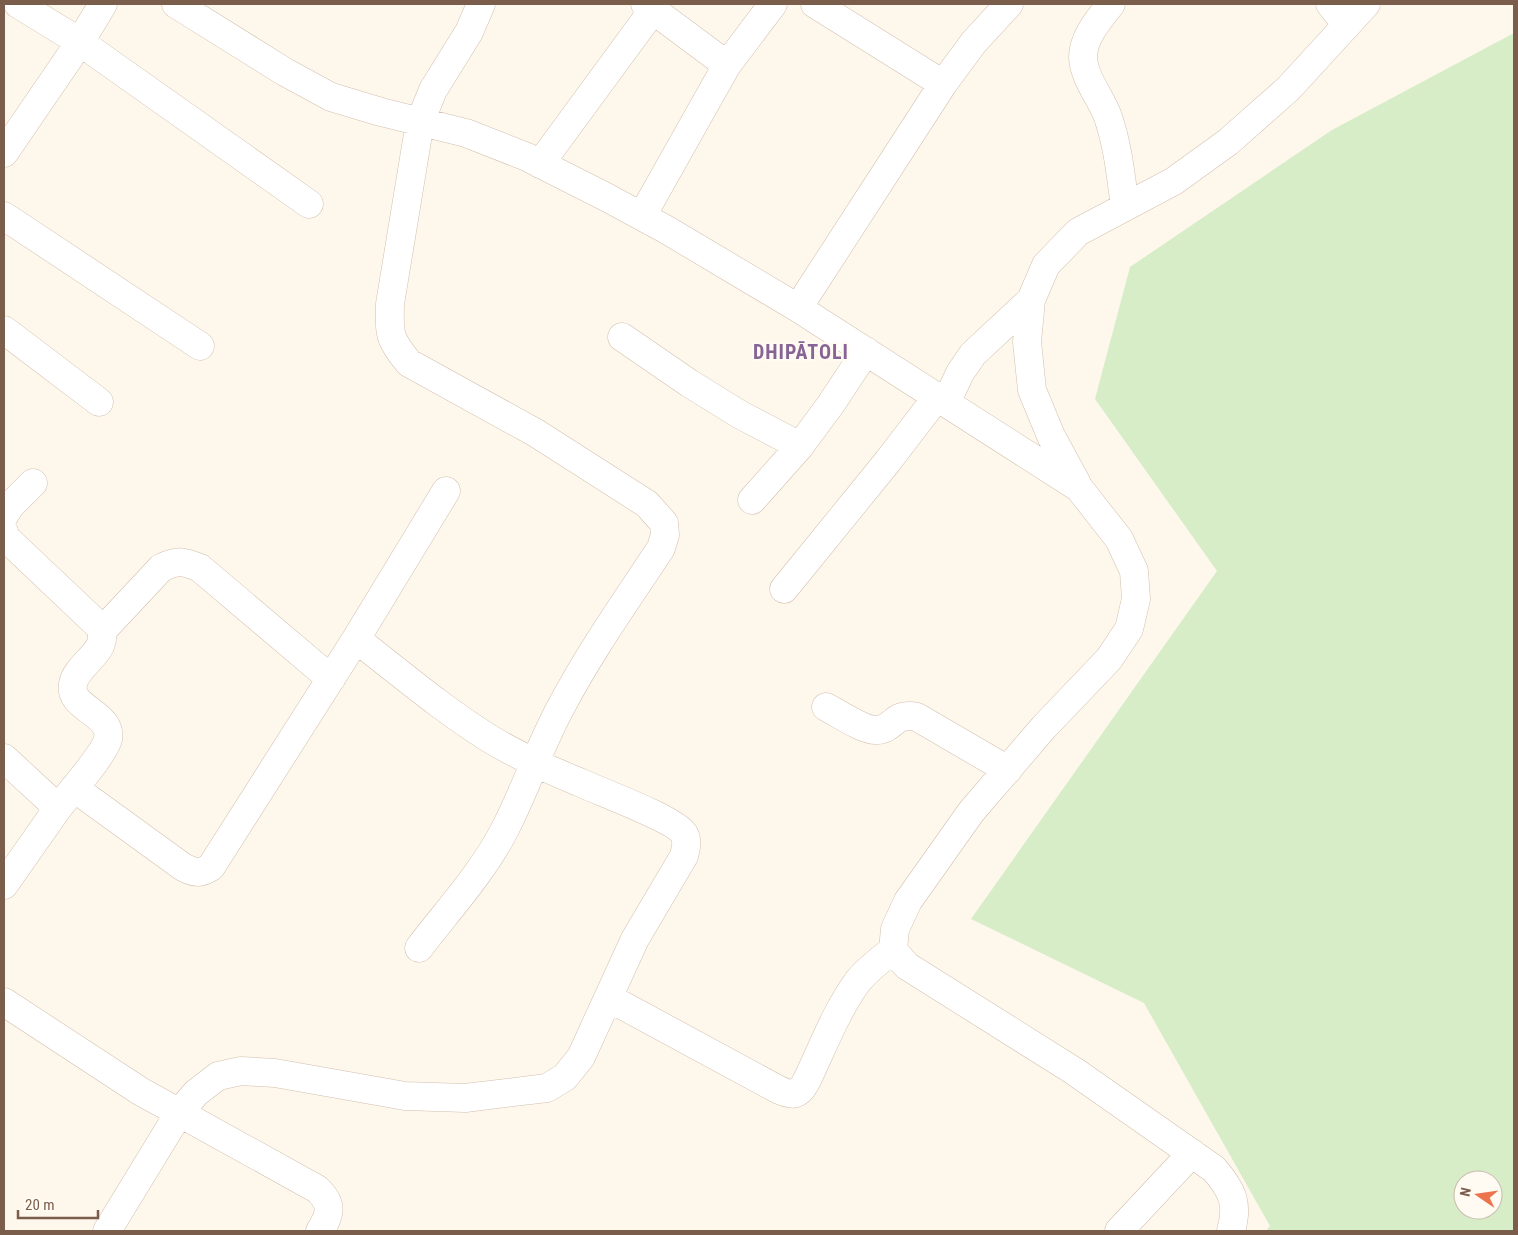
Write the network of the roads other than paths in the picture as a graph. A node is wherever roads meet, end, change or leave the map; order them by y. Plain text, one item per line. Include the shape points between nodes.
1 (18, 4) edge
2 (103, 4) edge
3 (176, 4) edge
4 (481, 4) edge
5 (773, 4) edge
6 (815, 4) edge
7 (1009, 4) edge
8 (1111, 4) edge
9 (1330, 4) edge
10 (1366, 4) edge
11 (649, 7) edge
12 (1347, 25) junction
13 (80, 42) junction
14 (727, 65) junction
15 (943, 84) junction
16 (420, 122) junction
17 (4, 152) edge
18 (540, 164) junction
19 (309, 204) dead end
20 (1125, 207) junction
21 (4, 216) edge
22 (642, 216) junction
23 (1031, 300) junction
24 (798, 308) junction
25 (4, 330) edge
26 (622, 337) dead end
27 (200, 346) dead end
28 (866, 351) junction
29 (942, 400) junction
30 (99, 402) dead end
31 (800, 446) junction
32 (34, 483) dead end
33 (1079, 488) junction
34 (446, 491) dead end
35 (752, 500) dead end
36 (4, 516) edge
37 (4, 532) edge
38 (784, 589) dead end
39 (102, 631) junction
40 (356, 639) junction
41 (331, 679) junction
42 (826, 707) dead end
43 (4, 758) edge
44 (534, 763) junction
45 (1008, 770) junction
46 (66, 798) junction
47 (4, 885) edge
48 (419, 948) dead end
49 (893, 950) junction
50 (609, 998) junction
51 (4, 1002) edge
52 (180, 1113) junction
53 (1192, 1153) junction
54 (107, 1231) edge
55 (320, 1231) edge
56 (1119, 1231) edge
57 (1230, 1231) edge

1 - 13 street
2 - 13 street
3 - 16 street via 331,97
4 - 16 street via 469,32 433,90
5 - 14 street
6 - 15 street
7 - 15 street via 974,42
8 - 20 street via 1088,37 1083,57 1089,79 1108,117
9 - 12 street
10 - 12 street
11 - 14 street
11 - 18 street
12 - 20 street via 1288,89 1228,142 1174,181
13 - 17 street
13 - 19 street
14 - 22 street
15 - 24 street
16 - 18 street via 466,134
16 - 44 street via 390,304 390,328 395,346 409,363 536,433 647,504 664,524 661,548 587,659
18 - 22 street
20 - 23 street via 1078,232 1046,265
21 - 27 street
22 - 24 street
23 - 29 street via 973,354
23 - 33 street via 1027,342 1032,390 1051,436
24 - 28 street
25 - 30 street
26 - 31 street via 738,414
28 - 29 street
28 - 31 street
29 - 33 street
29 - 38 street
31 - 35 street
32 - 36 street
33 - 45 street via 1119,539 1134,571 1136,599 1129,630 1109,659
34 - 40 street
37 - 39 street via 6,538
39 - 41 street via 161,568 174,562 186,562 200,568
39 - 46 street via 101,646 77,674 72,692 104,722 108,739
40 - 41 street
40 - 44 street via 479,731
41 - 46 street via 211,867 203,872 194,873
42 - 45 street via 876,730 885,728 898,717 917,717
43 - 46 street
44 - 48 street via 504,830 482,865
44 - 50 street via 653,814 684,834 684,856 635,939
45 - 49 street via 971,812 908,901 895,929
46 - 47 street
49 - 50 street via 859,981 841,1010 802,1090 796,1094 779,1090
49 - 53 street via 906,966 1074,1071
50 - 52 street via 581,1056 565,1077 548,1088 465,1098 405,1096 275,1073 241,1072 218,1076 196,1093
51 - 52 street via 140,1091
52 - 54 street
52 - 55 street via 317,1189 329,1206 328,1217
53 - 56 street
53 - 57 street via 1214,1169 1234,1200 1234,1220

